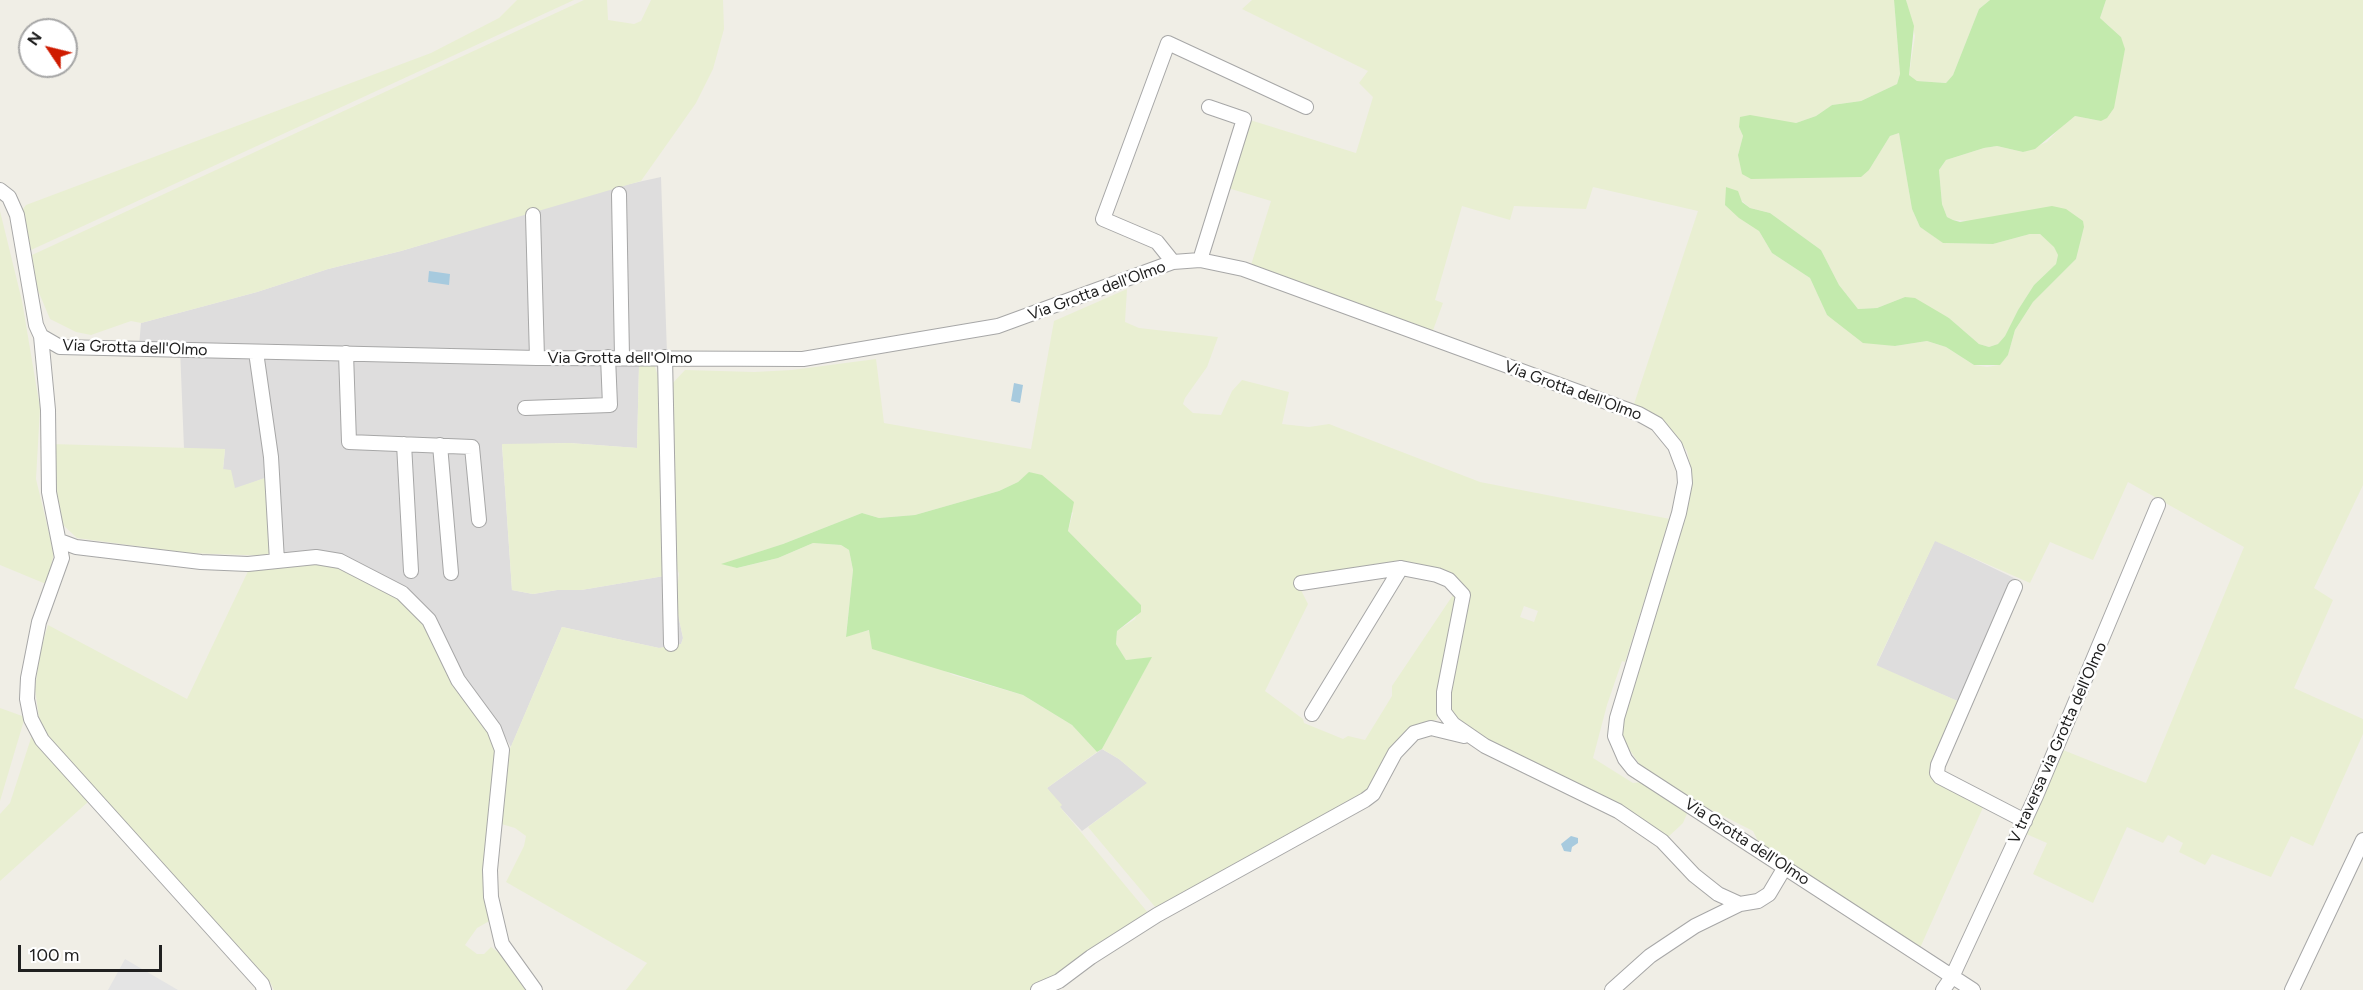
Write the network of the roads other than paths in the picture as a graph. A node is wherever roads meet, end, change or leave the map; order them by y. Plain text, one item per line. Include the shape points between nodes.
1 (1209, 107) dead end
2 (1306, 107) dead end
3 (0, 190) edge
4 (619, 194) dead end
5 (533, 215) dead end
6 (1200, 260) junction
7 (1173, 262) junction
8 (41, 336) junction
9 (256, 352) junction
10 (346, 354) junction
11 (608, 357) junction
12 (622, 357) junction
13 (665, 357) junction
14 (537, 358) junction
15 (525, 408) dead end
16 (404, 444) junction
17 (440, 445) junction
18 (2158, 505) dead end
19 (479, 520) dead end
20 (60, 541) junction
21 (277, 561) junction
22 (1401, 568) junction
23 (411, 571) dead end
24 (451, 573) dead end
25 (1301, 583) dead end
26 (2015, 587) dead end
27 (671, 644) dead end
28 (1312, 714) dead end
29 (1469, 737) junction
30 (2025, 821) junction
31 (2363, 840) edge
32 (1785, 867) junction
33 (1740, 904) junction
34 (1952, 977) junction
35 (264, 990) edge
36 (535, 990) edge
37 (1038, 990) edge
38 (1612, 990) edge
39 (1943, 990) edge
40 (1972, 990) edge
41 (2292, 990) edge

1 - 6 street via 1244,119
2 - 7 street via 1168,43 1103,219 1158,242
3 - 8 street, Via Grotta dell'Olmo via 9,197 17,215
4 - 12 street
5 - 14 street
6 - 7 street, Via Grotta dell'Olmo
6 - 32 street, Via Grotta dell'Olmo via 1243,269 1639,414 1657,424 1680,456 1684,496 1617,718 1615,736 1633,769
7 - 13 street, Via Grotta dell'Olmo via 998,326 803,359
8 - 9 street, Via Grotta dell'Olmo via 60,347
8 - 20 street via 48,410 49,492
9 - 10 street, Via Grotta dell'Olmo
9 - 21 street via 272,457
10 - 14 street, Via Grotta dell'Olmo
10 - 16 street via 349,442
11 - 12 street, Via Grotta dell'Olmo
11 - 14 street, Via Grotta dell'Olmo
11 - 15 street via 610,405
12 - 13 street, Via Grotta dell'Olmo
13 - 27 street
16 - 17 street
16 - 23 street
17 - 19 street via 472,447
17 - 24 street
18 - 30 street, V traversa via Grotta dell'Olmo
20 - 21 street via 75,547 201,562
20 - 35 street via 62,558 39,622 28,678 27,699 35,729
21 - 36 street via 316,557 340,561 402,593 429,620 458,680 494,729 502,750 490,897 502,944
22 - 25 street
22 - 28 street
22 - 29 street via 1449,580 1463,595 1447,671 1444,712
26 - 30 street via 1937,773
29 - 33 street via 1618,812 1662,841 1718,894
29 - 37 street via 1431,729 1414,733 1395,753 1373,794 1365,801 1157,915 1059,981
30 - 34 street, V traversa via Grotta dell'Olmo
31 - 41 street
32 - 33 street via 1769,894 1758,901
32 - 34 street, Via Grotta dell'Olmo
33 - 38 street via 1695,926 1650,956
34 - 39 street, V traversa via Grotta dell'Olmo
34 - 40 street, Via Grotta dell'Olmo

